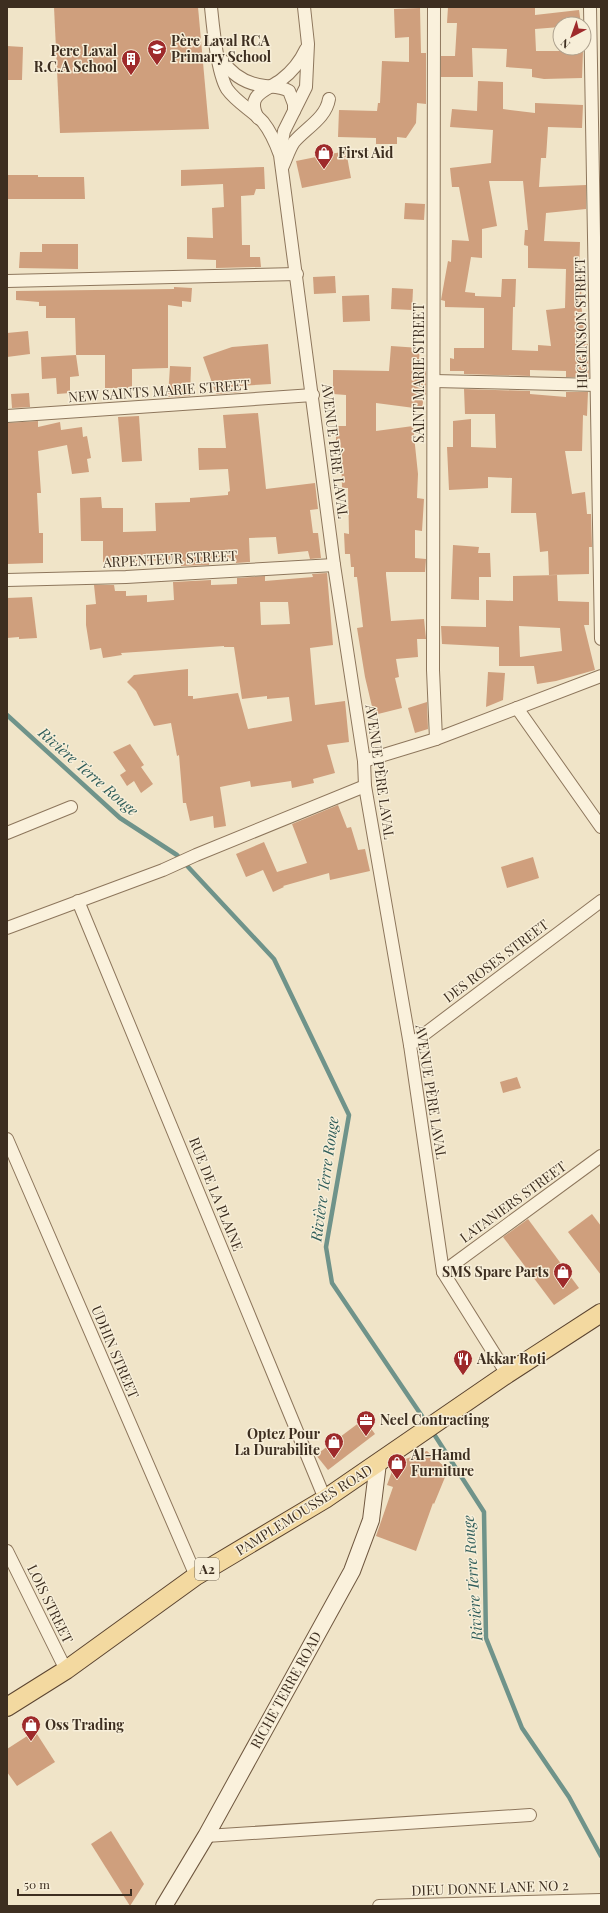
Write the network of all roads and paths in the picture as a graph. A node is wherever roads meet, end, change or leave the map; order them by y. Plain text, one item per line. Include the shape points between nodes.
1 (211, 7) edge
2 (304, 7) edge
3 (434, 7) edge
4 (590, 7) edge
5 (308, 44) junction
6 (216, 52) junction
7 (269, 86) junction
8 (329, 99) dead end
9 (291, 116) junction
10 (261, 120) junction
11 (280, 155) junction
12 (282, 168) junction
13 (297, 274) junction
14 (7, 281) edge
15 (434, 380) junction
16 (597, 385) junction
17 (313, 395) junction
18 (7, 416) edge
19 (334, 565) junction
20 (7, 580) edge
21 (601, 639) edge
22 (601, 676) edge
23 (517, 708) junction
24 (436, 739) junction
25 (364, 761) junction
26 (365, 786) junction
27 (71, 807) dead end
28 (601, 827) edge
29 (7, 833) edge
30 (78, 901) junction
31 (601, 901) edge
32 (7, 928) edge
33 (410, 1045) junction
34 (7, 1139) edge
35 (601, 1156) edge
36 (443, 1272) junction
37 (601, 1313) edge
38 (507, 1374) junction
39 (378, 1463) junction
40 (325, 1499) junction
41 (7, 1551) edge
42 (196, 1576) junction
43 (66, 1670) junction
44 (7, 1707) edge
45 (530, 1815) dead end
46 (206, 1836) junction
47 (601, 1900) edge
48 (164, 1906) edge
49 (379, 1906) edge

1 - 6 street
2 - 5 street
3 - 15 street, SAINT MARIE STREET
4 - 16 street, HIGGINSON STREET
5 - 7 street via 300,63 281,80
5 - 9 street via 306,87
6 - 7 street via 229,71 242,80 255,85
6 - 10 street via 226,87 237,101
7 - 9 street via 276,86 288,92 294,104
7 - 10 street via 260,92 255,102 254,107
8 - 12 street via 328,107 322,115 293,143
9 - 10 street via 276,126
9 - 11 street via 281,140
10 - 11 street via 276,141
11 - 12 street, AVENUE PÈRE LAVAL
12 - 13 street, AVENUE PÈRE LAVAL
13 - 14 street
13 - 17 street, AVENUE PÈRE LAVAL
15 - 16 street
15 - 24 street, SAINT MARIE STREET via 433,670
16 - 21 street, HIGGINSON STREET
17 - 18 street, NEW SAINTS MARIE STREET
17 - 19 street, AVENUE PÈRE LAVAL
19 - 20 street, ARPENTEUR STREET via 126,577
19 - 25 street, AVENUE PÈRE LAVAL
22 - 23 street
23 - 24 street
23 - 28 street
24 - 25 street
25 - 26 street, AVENUE PÈRE LAVAL
26 - 30 street via 163,870
26 - 33 street, AVENUE PÈRE LAVAL
27 - 29 street
30 - 32 street
30 - 40 street, RUE DE LA PLAINE
31 - 33 street, DES ROSES STREET
33 - 36 street, AVENUE PÈRE LAVAL
34 - 42 street, UDHIN STREET
35 - 36 street, LATANIERS STREET
36 - 38 street, AVENUE PÈRE LAVAL
37 - 38 main road, PAMPLEMOUSSES ROAD / A2
38 - 39 main road, PAMPLEMOUSSES ROAD / A2
39 - 40 main road, PAMPLEMOUSSES ROAD / A2
39 - 46 main road, RICHE TERRE ROAD via 371,1520 352,1571
40 - 42 main road, PAMPLEMOUSSES ROAD / A2
41 - 43 street, LOIS STREET
42 - 43 main road, PAMPLEMOUSSES ROAD / A2
43 - 44 main road, PAMPLEMOUSSES ROAD / A2
45 - 46 street
46 - 48 main road, RICHE TERRE ROAD
47 - 49 street, DIEU DONNE LANE NO 2

